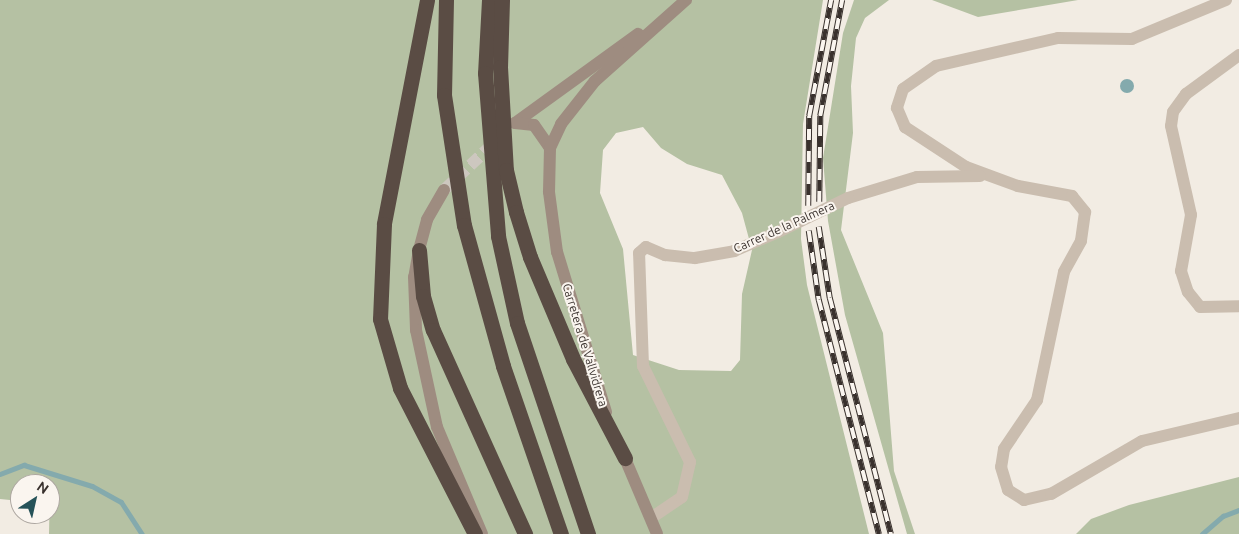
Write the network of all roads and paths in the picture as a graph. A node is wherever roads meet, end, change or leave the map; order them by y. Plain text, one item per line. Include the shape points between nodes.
1 (427, 0) edge
2 (446, 0) edge
3 (489, 0) edge
4 (502, 0) edge
5 (686, 0) edge
6 (1226, 0) edge
7 (662, 19) junction
8 (1239, 55) edge
9 (550, 148) junction
10 (985, 176) junction
11 (444, 190) tunnel mouth
12 (419, 250) junction
13 (1239, 306) edge
14 (1239, 418) edge
15 (625, 458) junction
16 (651, 518) junction
17 (475, 534) edge
18 (482, 534) edge
19 (525, 534) edge
20 (561, 534) edge
21 (588, 534) edge
22 (657, 534) edge

1 - 17 highway via 384,224 380,319 400,388
2 - 20 highway via 444,95 464,225 503,366
3 - 21 highway via 485,73 498,236 517,323
4 - 15 highway via 500,67 506,160 516,212 530,257 573,359
5 - 7 main road, Carretera de Vallvidrera
6 - 10 street via 1132,40 1058,38 992,51 918,75 903,89 897,108 906,128
7 - 9 main road, Carretera de Vallvidrera via 577,101
7 - 9 main road, Carretera de Vallvidrera via 615,48 515,123 534,125
8 - 13 street via 1186,94 1173,112 1171,126 1191,215 1181,272 1188,292 1200,307
9 - 15 main road, Carretera de Vallvidrera via 549,192 557,252
10 - 14 street via 1072,196 1085,212 1081,241 1064,272 1037,400 1004,449 1000,467 1008,490 1024,500 1051,494 1142,442
10 - 16 street, Carrer de la Palmera, bridge via 917,177 848,198 734,250 695,258 646,247 639,252 643,366 690,462 682,497
11 - 12 main road via 427,220
12 - 18 main road via 414,306 429,400
12 - 19 highway via 423,296 432,330
15 - 16 main road, Carretera de Vallvidrera
16 - 22 main road, Carretera de Vallvidrera

